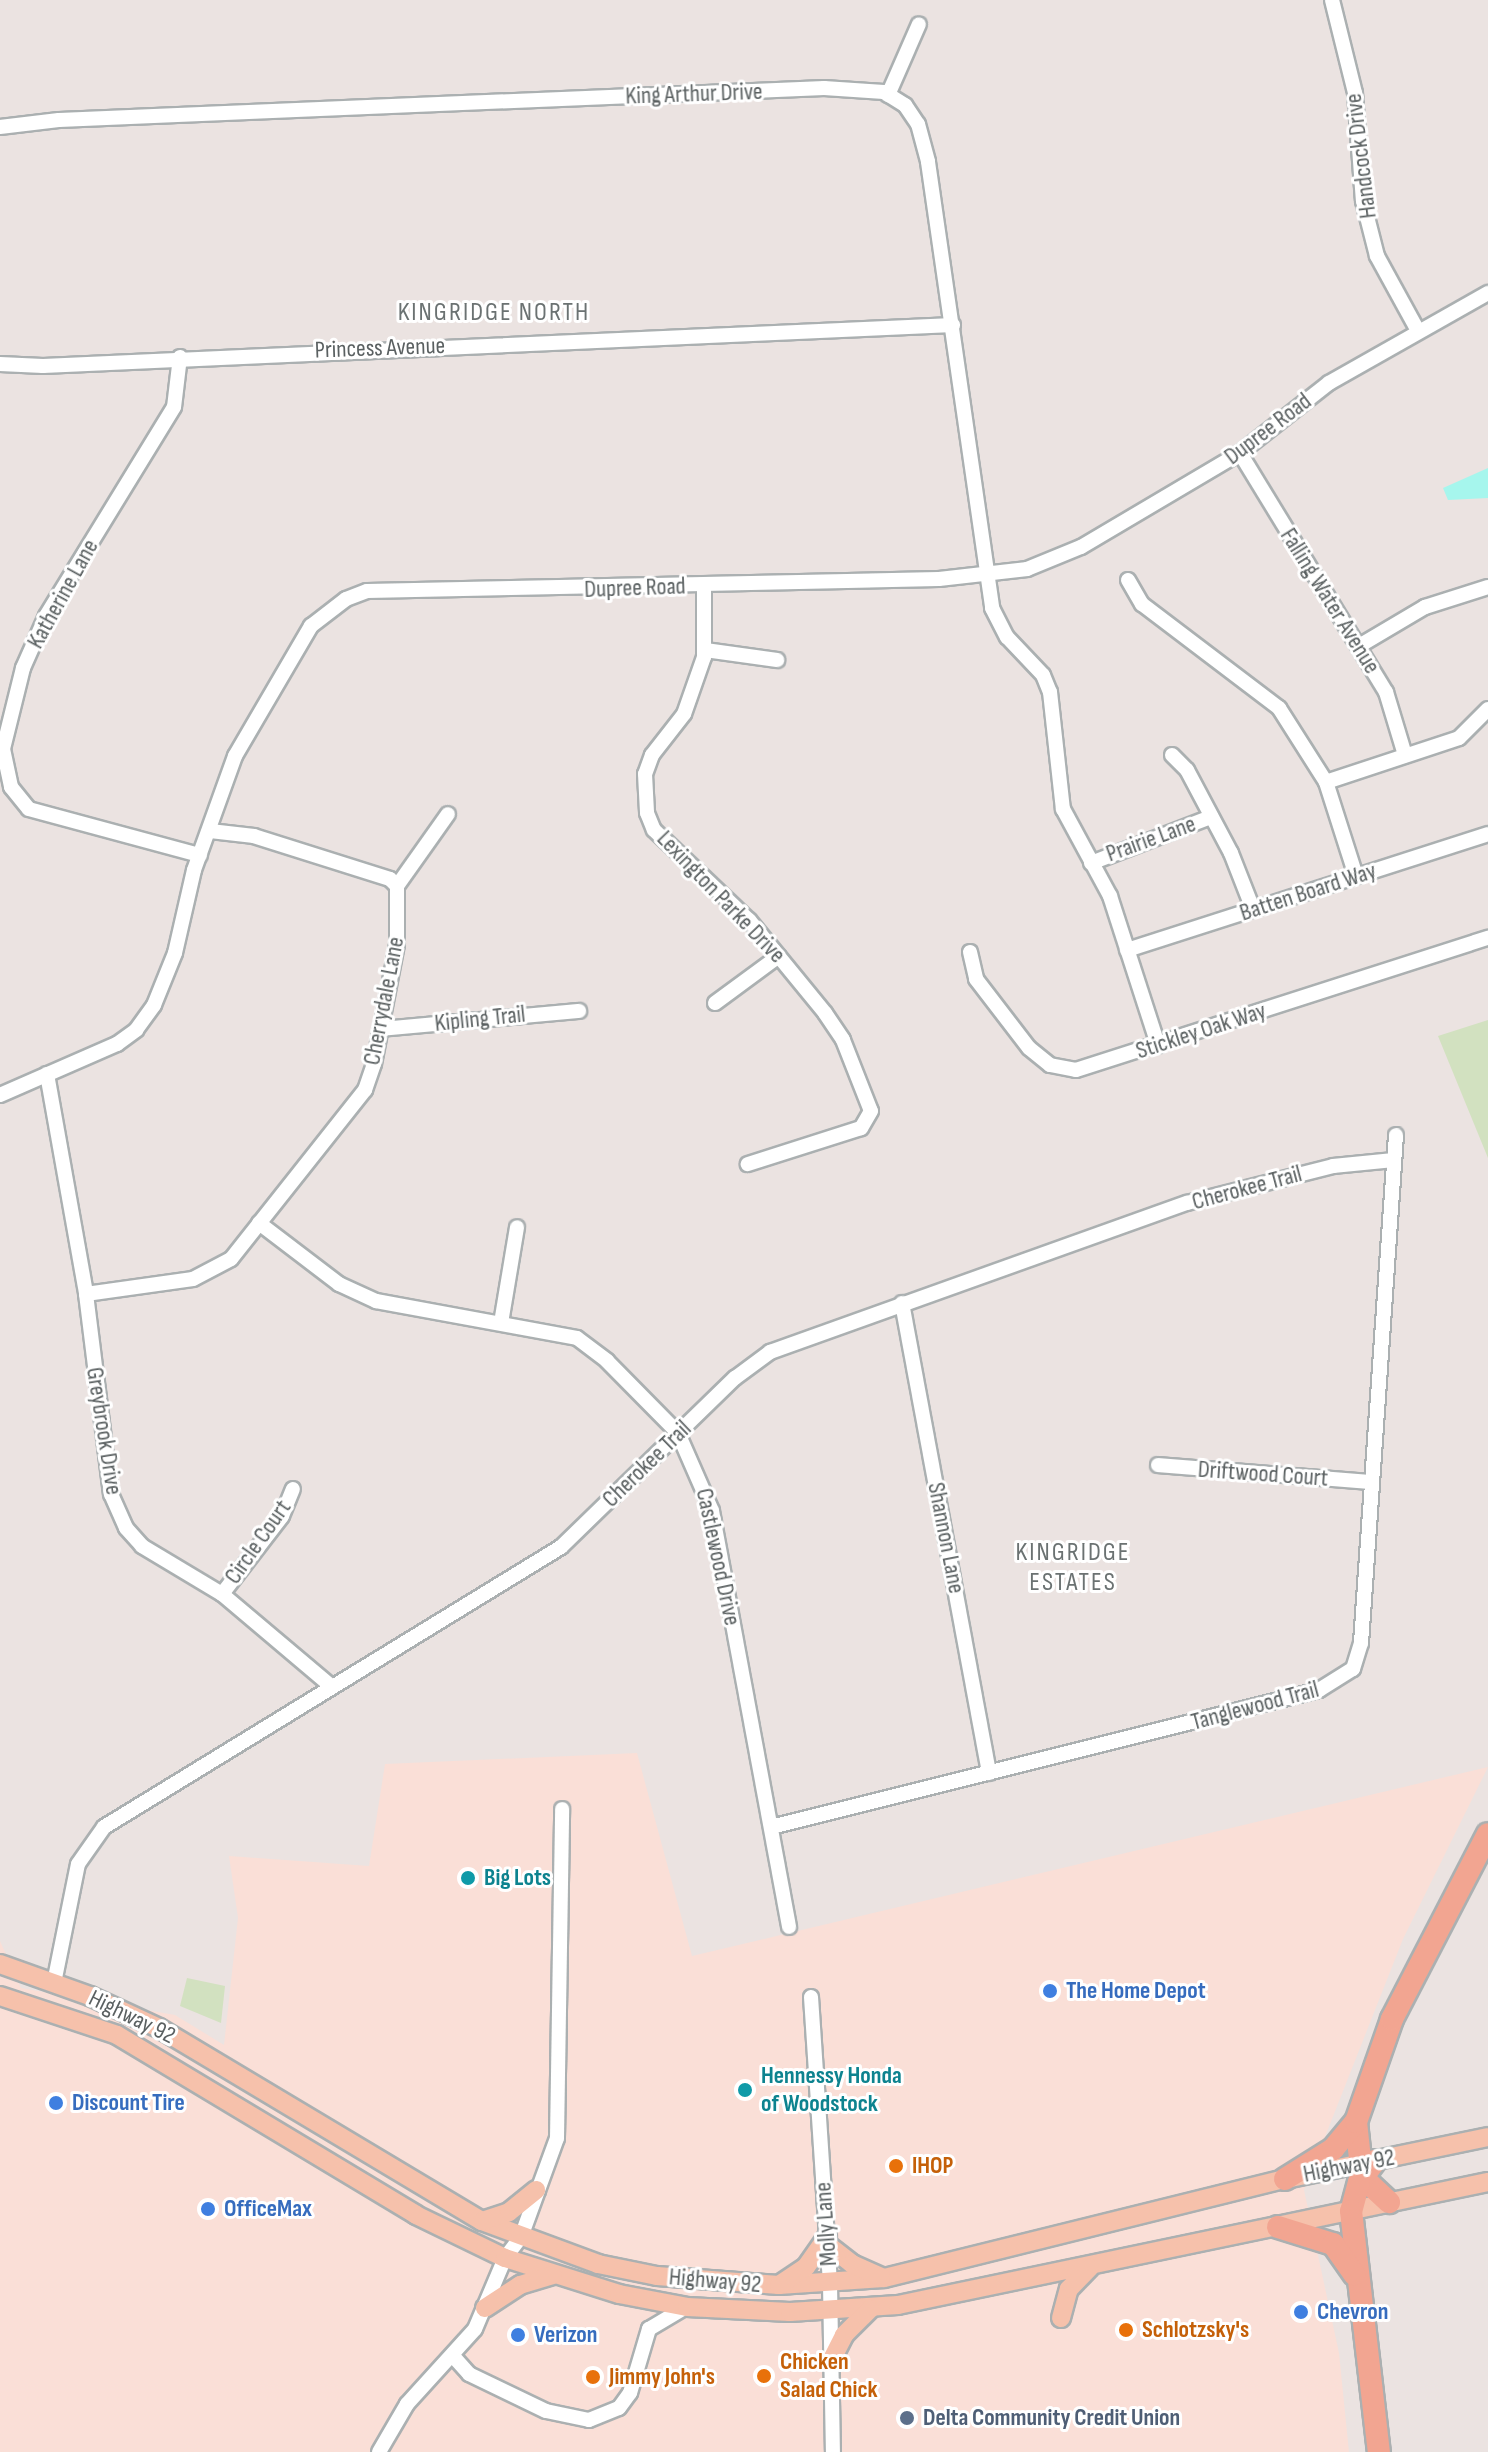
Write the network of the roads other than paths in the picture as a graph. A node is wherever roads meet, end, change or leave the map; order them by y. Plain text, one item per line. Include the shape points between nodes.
1 (1332, 0) edge
2 (919, 24) dead end
3 (888, 95) junction
4 (0, 127) edge
5 (1488, 293) edge
6 (953, 325) junction
7 (1417, 329) junction
8 (180, 357) junction
9 (0, 364) edge
10 (1240, 453) junction
11 (987, 574) junction
12 (1128, 580) dead end
13 (704, 585) junction
14 (1488, 587) edge
15 (1359, 646) junction
16 (705, 650) junction
17 (777, 660) dead end
18 (1488, 709) edge
19 (1172, 755) dead end
20 (1405, 755) junction
21 (1326, 782) junction
22 (448, 814) dead end
23 (1211, 817) junction
24 (210, 831) junction
25 (1488, 834) edge
26 (200, 855) junction
27 (1091, 863) junction
28 (1356, 876) junction
29 (397, 886) junction
30 (1253, 909) junction
31 (1488, 938) edge
32 (1127, 950) junction
33 (970, 952) dead end
34 (779, 956) junction
35 (715, 1003) dead end
36 (579, 1011) dead end
37 (381, 1029) junction
38 (1158, 1045) junction
39 (47, 1074) junction
40 (0, 1095) edge
41 (1396, 1135) dead end
42 (1394, 1160) junction
43 (748, 1164) dead end
44 (259, 1223) junction
45 (517, 1227) dead end
46 (86, 1294) junction
47 (902, 1303) junction
48 (501, 1323) junction
49 (678, 1433) junction
50 (1158, 1465) dead end
51 (1369, 1482) junction
52 (293, 1489) dead end
53 (222, 1594) junction
54 (332, 1687) junction
55 (989, 1773) junction
56 (562, 1809) dead end
57 (771, 1827) junction
58 (1488, 1834) edge
59 (789, 1927) dead end
60 (0, 1964) edge
61 (54, 1983) junction
62 (0, 1996) edge
63 (811, 1997) dead end
64 (1356, 2122) junction
65 (1488, 2137) edge
66 (1365, 2167) junction
67 (1285, 2179) junction
68 (1488, 2182) edge
69 (536, 2190) junction
70 (1389, 2202) junction
71 (1351, 2211) junction
72 (482, 2221) junction
73 (1278, 2227) junction
74 (521, 2237) junction
75 (827, 2241) junction
76 (505, 2258) junction
77 (1092, 2265) junction
78 (553, 2275) junction
79 (884, 2278) junction
80 (1357, 2279) junction
81 (830, 2284) junction
82 (779, 2285) junction
83 (687, 2307) junction
84 (485, 2308) junction
85 (870, 2309) junction
86 (831, 2312) junction
87 (1061, 2318) dead end
88 (453, 2356) junction
89 (831, 2361) junction
90 (379, 2452) edge
91 (833, 2452) edge
92 (1379, 2452) edge

1 - 7 street, Handcock Drive via 1355,93 1363,201 1377,256
2 - 3 street
3 - 4 street, King Arthur Drive via 824,88 59,120
3 - 6 street via 905,105 918,124
5 - 7 street, Dupree Road
6 - 8 street, Princess Avenue
6 - 11 street
7 - 10 street, Dupree Road via 1329,383
8 - 9 street, Princess Avenue
8 - 26 street, Katherine Lane via 174,407 46,616 23,668 3,749 11,787 29,809
10 - 11 street, Dupree Road via 1081,547 1027,569
10 - 15 street, Falling Water Avenue
11 - 13 street, Dupree Road
11 - 27 street via 997,618 1043,675 1050,692 1063,809
12 - 21 street via 1142,604 1272,700
13 - 16 street, Lexington Parke Drive
13 - 24 street, Dupree Road via 367,591 346,599 311,626 261,704 235,756
14 - 15 street via 1425,607
15 - 20 street, Falling Water Avenue via 1386,692
16 - 17 street
16 - 34 street, Lexington Parke Drive via 684,714 648,764 647,813 670,847 741,912
18 - 20 street via 1459,738
19 - 23 street via 1187,770
20 - 21 street
21 - 28 street
22 - 29 street
23 - 27 street, Prairie Lane via 1129,844
23 - 30 street
24 - 26 street, Dupree Road
24 - 29 street via 254,836 390,879
25 - 28 street, Batten Board Way
26 - 39 street, Dupree Road via 175,953 154,1005 136,1030 117,1044
27 - 32 street via 1110,896
28 - 30 street, Batten Board Way
29 - 37 street, Cherrydale Lane via 397,944
30 - 32 street, Batten Board Way
31 - 38 street, Stickley Oak Way
32 - 38 street
33 - 38 street, Stickley Oak Way via 976,979 1029,1048 1050,1065 1076,1070
34 - 35 street
34 - 43 street, Lexington Parke Drive via 843,1040 871,1111 870,1121 818,1144
36 - 37 street, Kipling Trail
37 - 44 street, Cherrydale Lane via 365,1090
39 - 40 street, Dupree Road
39 - 46 street, Greybrook Drive
41 - 42 street, Tanglewood Trail
42 - 47 street, Cherokee Trail via 1333,1166 1221,1193
42 - 51 street, Tanglewood Trail
44 - 46 street, Cherrydale Lane via 231,1259 209,1273
44 - 48 street, Castlewood Drive via 357,1294
45 - 48 street
46 - 53 street, Greybrook Drive via 106,1467 126,1528 142,1546
47 - 49 street, Cherokee Trail via 770,1352
47 - 55 street, Shannon Lane
48 - 49 street, Castlewood Drive via 577,1338
49 - 54 street, Cherokee Trail via 561,1547
49 - 57 street, Castlewood Drive via 712,1511
50 - 51 street, Driftwood Court
51 - 55 street, Tanglewood Trail via 1361,1643 1359,1658 1344,1678 1311,1692
52 - 53 street, Circle Court via 282,1516
53 - 54 street, Greybrook Drive
54 - 61 street, Cherokee Trail via 135,1805 92,1838 78,1864
55 - 57 street, Tanglewood Trail
56 - 69 street via 560,2121
57 - 59 street, Castlewood Drive
58 - 64 highway via 1392,2019
60 - 61 main road, Highway 92
61 - 72 main road, Highway 92 via 169,2034
62 - 76 main road, Highway 92 via 117,2035 416,2215
63 - 75 street, Molly Lane
64 - 66 highway
64 - 67 highway via 1333,2149
65 - 66 main road, Highway 92
66 - 67 main road, Highway 92
66 - 70 highway
66 - 71 highway
67 - 79 main road, Highway 92
68 - 70 main road, Highway 92
69 - 72 main road via 509,2212
69 - 74 street
70 - 71 main road, Highway 92
71 - 73 main road, Highway 92
71 - 80 highway
72 - 74 main road, Highway 92
73 - 77 main road, Highway 92
73 - 80 highway via 1333,2244
74 - 76 street
74 - 82 main road, Highway 92 via 598,2264 657,2276
75 - 79 main road via 852,2264
75 - 81 street, Molly Lane
75 - 82 main road via 806,2267
76 - 78 main road, Highway 92
76 - 84 street
77 - 85 main road, Highway 92
77 - 87 main road via 1064,2298
78 - 83 main road, Highway 92
78 - 84 main road via 520,2285
79 - 81 main road, Highway 92
80 - 92 highway
81 - 82 main road, Highway 92
81 - 86 street, Molly Lane
83 - 86 main road, Highway 92
83 - 88 street via 649,2329 630,2394 619,2408 589,2420 533,2405 469,2374
84 - 88 street
85 - 86 main road, Highway 92
85 - 89 main road via 844,2335
86 - 89 street, Molly Lane
88 - 90 street via 407,2404
89 - 91 street, Molly Lane

